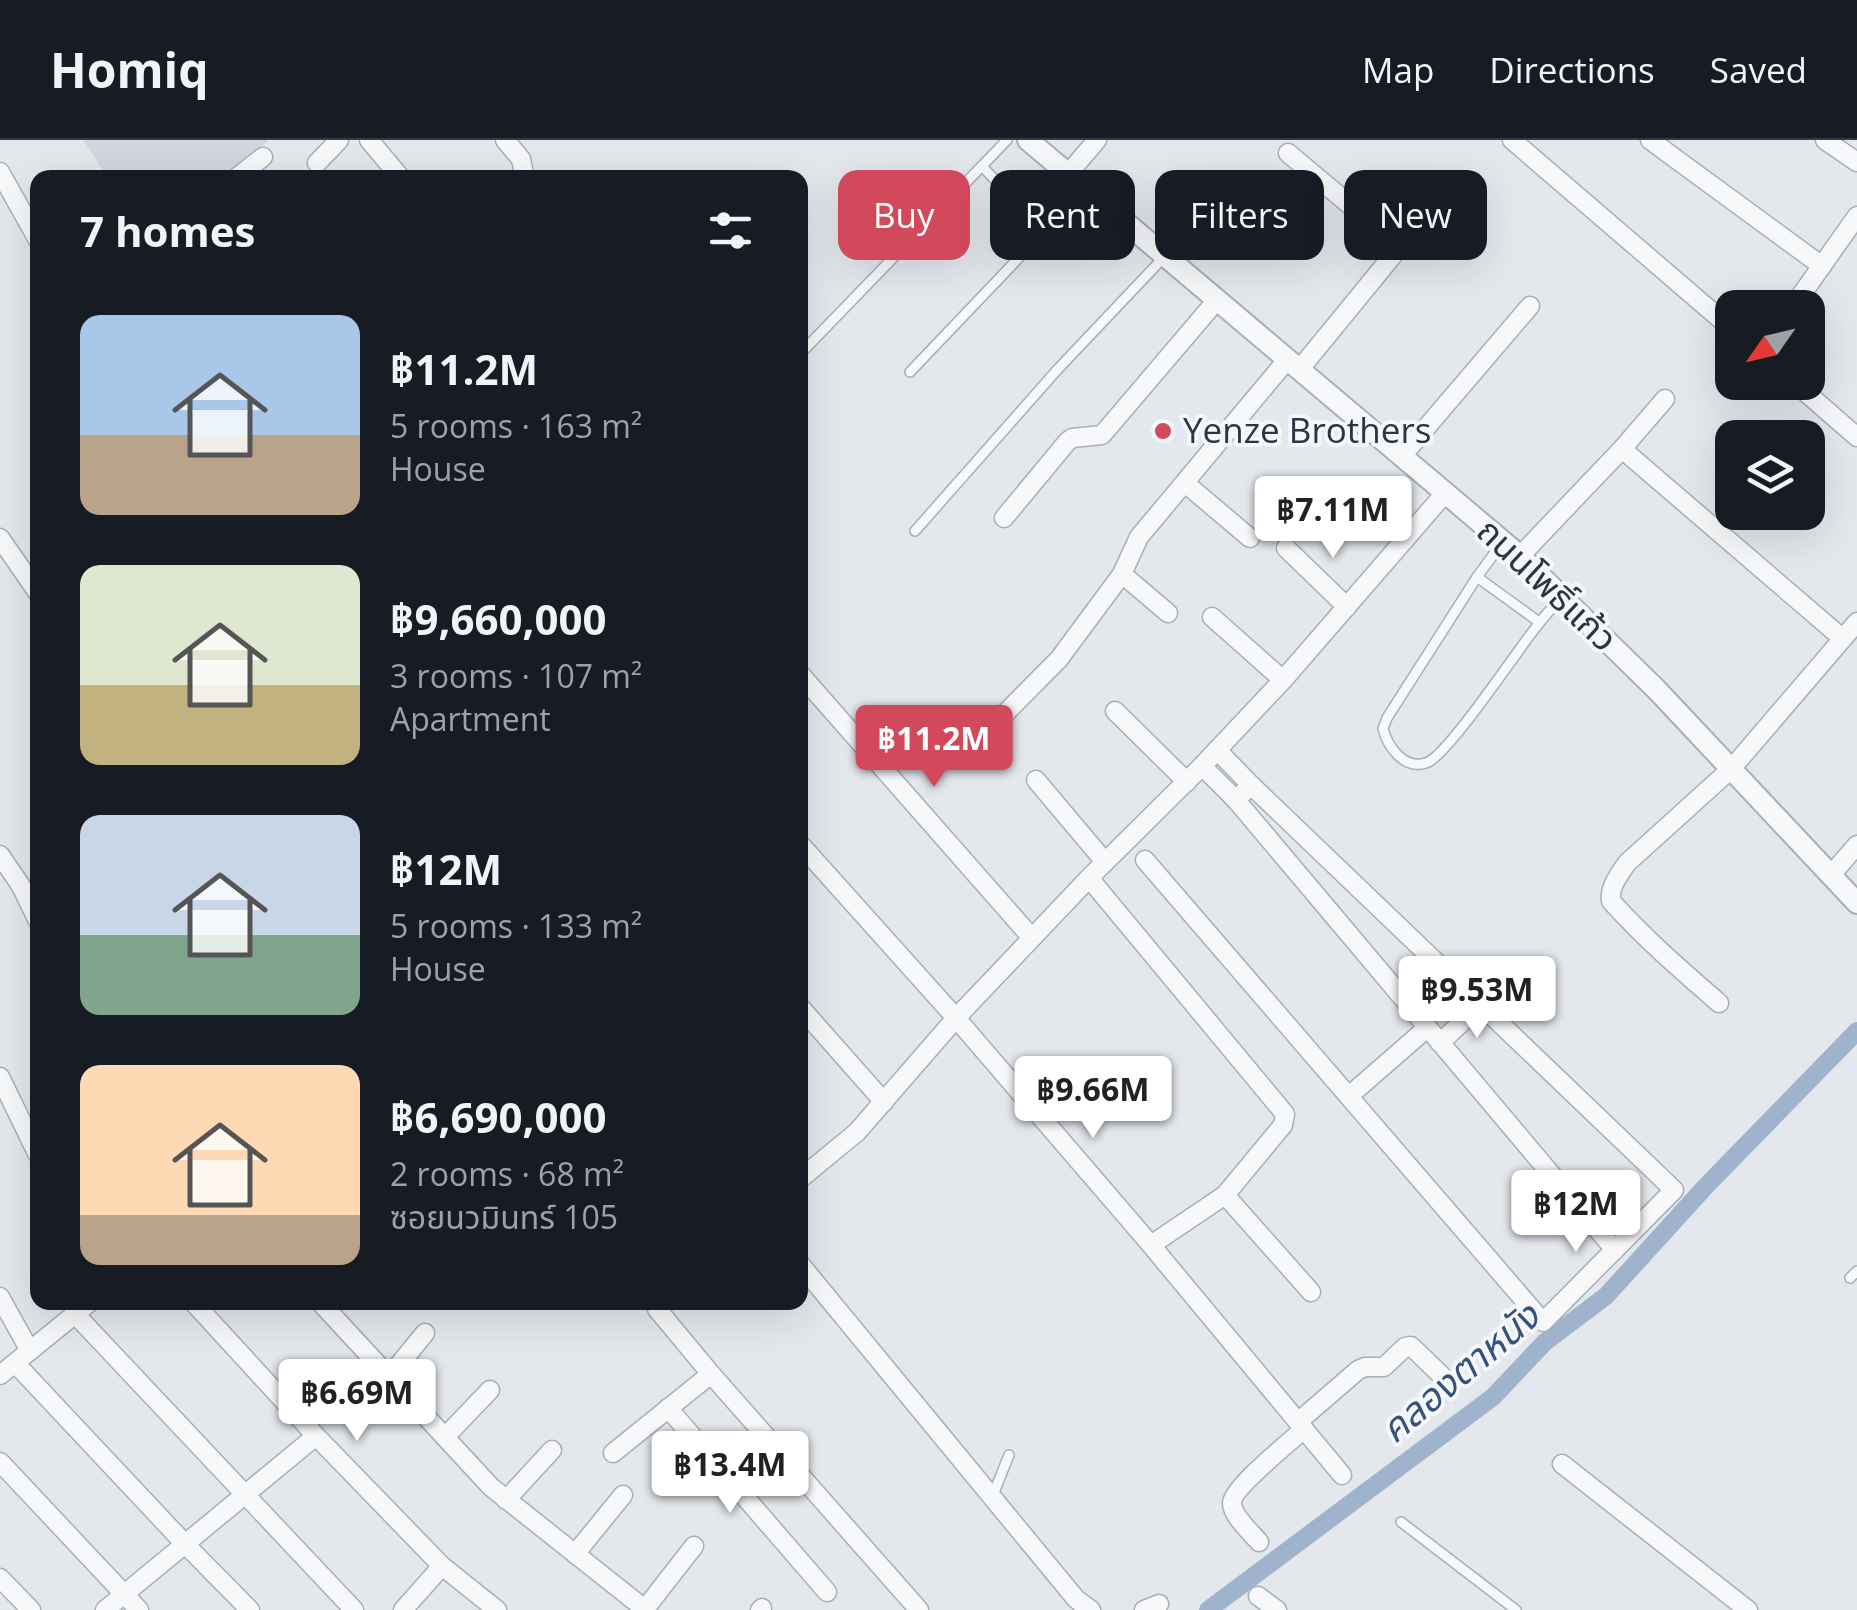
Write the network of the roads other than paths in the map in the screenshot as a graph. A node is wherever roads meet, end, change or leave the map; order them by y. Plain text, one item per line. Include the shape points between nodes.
1 (340, 140) edge
2 (369, 140) edge
3 (505, 140) edge
4 (1007, 140) edge
5 (1028, 140) edge
6 (1098, 140) edge
7 (1512, 140) edge
8 (1650, 140) edge
9 (1825, 140) edge
10 (1288, 154) dead end
11 (262, 157) dead end
12 (1857, 162) edge
13 (317, 163) dead end
14 (982, 166) junction
15 (246, 170) edge
16 (394, 170) edge
17 (523, 170) edge
18 (1063, 170) edge
19 (1072, 170) edge
20 (0, 172) edge
21 (1344, 200) edge
22 (30, 226) edge
23 (1854, 226) edge
24 (1135, 231) edge
25 (1155, 248) edge
26 (1161, 260) edge
27 (1170, 260) edge
28 (1388, 260) edge
29 (1822, 266) junction
30 (1805, 290) edge
31 (1217, 300) junction
32 (1530, 306) dead end
33 (1715, 314) edge
34 (808, 346) edge
35 (1293, 365) junction
36 (910, 372) dead end
37 (1664, 399) dead end
38 (1815, 400) edge
39 (1857, 437) edge
40 (1622, 449) junction
41 (1402, 456) junction
42 (1185, 483) junction
43 (1446, 492) junction
44 (1004, 518) dead end
45 (915, 531) dead end
46 (0, 538) edge
47 (1250, 538) dead end
48 (1503, 541) junction
49 (1286, 548) dead end
50 (1520, 556) junction
51 (1122, 574) junction
52 (1477, 576) junction
53 (30, 581) edge
54 (1562, 597) junction
55 (1347, 607) junction
56 (1168, 614) dead end
57 (1212, 617) dead end
58 (1539, 622) junction
59 (1857, 622) edge
60 (1842, 638) junction
61 (1282, 680) junction
62 (808, 683) edge
63 (1115, 710) dead end
64 (1218, 750) junction
65 (962, 757) dead end
66 (1202, 766) junction
67 (1732, 768) junction
68 (1036, 780) dead end
69 (1187, 782) junction
70 (1251, 785) junction
71 (1236, 800) junction
72 (1310, 842) junction
73 (1857, 846) edge
74 (0, 855) edge
75 (808, 860) edge
76 (1146, 860) dead end
77 (1105, 862) junction
78 (1288, 863) junction
79 (1831, 875) junction
80 (1089, 878) junction
81 (1857, 903) edge
82 (30, 905) edge
83 (1032, 938) junction
84 (1451, 976) junction
85 (1719, 1003) dead end
86 (1480, 1005) junction
87 (808, 1015) edge
88 (956, 1018) junction
89 (1422, 1021) junction
90 (1440, 1043) junction
91 (0, 1077) edge
92 (1349, 1096) junction
93 (884, 1102) junction
94 (30, 1139) edge
95 (808, 1173) edge
96 (1225, 1195) junction
97 (1151, 1245) junction
98 (1615, 1250) junction
99 (808, 1274) edge
100 (1311, 1292) dead end
101 (0, 1297) edge
102 (81, 1310) edge
103 (85, 1310) edge
104 (200, 1310) edge
105 (327, 1310) edge
106 (658, 1310) edge
107 (425, 1333) dead end
108 (30, 1351) junction
109 (7, 1369) edge
110 (711, 1374) junction
111 (1441, 1375) dead end
112 (389, 1376) junction
113 (490, 1390) dead end
114 (668, 1408) junction
115 (1301, 1425) junction
116 (316, 1436) junction
117 (446, 1437) junction
118 (552, 1450) dead end
119 (612, 1453) dead end
120 (1009, 1455) dead end
121 (0, 1462) edge
122 (1562, 1464) dead end
123 (1342, 1474) dead end
124 (246, 1494) junction
125 (623, 1495) dead end
126 (992, 1497) junction
127 (506, 1500) junction
128 (1400, 1522) dead end
129 (1259, 1542) dead end
130 (185, 1544) junction
131 (694, 1546) dead end
132 (575, 1554) junction
133 (442, 1566) junction
134 (0, 1578) edge
135 (827, 1592) dead end
136 (124, 1594) junction
137 (1258, 1596) dead end
138 (31, 1610) edge
139 (105, 1610) edge
140 (140, 1610) edge
141 (250, 1610) edge
142 (354, 1610) edge
143 (403, 1610) edge
144 (497, 1610) edge
145 (645, 1610) edge
146 (919, 1610) edge
147 (1090, 1610) edge
148 (1277, 1610) edge
149 (1516, 1610) edge
150 (1748, 1610) edge

1 - 13 street
2 - 16 street
3 - 17 street
4 - 14 lane
5 - 18 street, ถนนโพธิ์แก้ว
6 - 19 street
7 - 33 street
8 - 29 street
9 - 12 street
10 - 21 street
11 - 15 street
14 - 34 lane
14 - 36 lane via 1032,220 1033,243
20 - 22 street
23 - 29 street
24 - 25 street, ถนนโพธิ์แก้ว
26 - 45 lane
27 - 31 street, ถนนโพธิ์แก้ว
28 - 35 street
29 - 30 street
31 - 35 street, ถนนโพธิ์แก้ว
31 - 44 street via 1102,435 1067,442
32 - 41 street
35 - 41 street, ถนนโพธิ์แก้ว
35 - 42 street
37 - 40 street
38 - 39 street
40 - 50 street
40 - 60 street
41 - 43 street, ถนนโพธิ์แก้ว
42 - 47 street
42 - 51 street via 1139,537
43 - 48 street, ถนนโพธิ์แก้ว
43 - 55 street
46 - 53 street
48 - 50 street, ถนนโพธิ์แก้ว
48 - 52 lane
49 - 55 street
50 - 54 street, ถนนโพธิ์แก้ว
51 - 56 street
51 - 65 street via 1060,659
52 - 58 lane
52 - 58 lane via 1387,718 1386,739 1404,759 1416,764 1437,757
54 - 58 lane
54 - 67 street, ถนนโพธิ์แก้ว
55 - 61 street
57 - 61 street
59 - 60 street
60 - 67 street
61 - 64 street
62 - 83 street
63 - 69 street
64 - 66 street
64 - 70 street
66 - 69 street
66 - 71 street
67 - 79 street, ถนนโพธิ์แก้ว
67 - 85 street via 1626,863 1610,898
68 - 77 street
69 - 77 street
70 - 71 street
70 - 72 street
71 - 78 street
72 - 78 street
72 - 84 street
73 - 79 street
74 - 82 street
75 - 88 street
76 - 92 street
77 - 80 street
78 - 89 street
79 - 81 street, ถนนโพธิ์แก้ว
80 - 83 street
80 - 96 street via 1285,1114 1284,1125
83 - 88 street
84 - 86 street
84 - 89 street
86 - 90 street
86 - 98 street via 1674,1190
87 - 93 street
88 - 93 street
88 - 97 street
89 - 90 street
89 - 92 street
90 - 98 street
91 - 94 street
92 - 98 street via 1543,1322
93 - 95 street
96 - 97 street
96 - 100 street
97 - 115 street
99 - 126 street
101 - 108 street
102 - 108 street
103 - 124 street
104 - 116 street
105 - 112 street
106 - 110 street
107 - 112 street
108 - 109 street
109 - 130 street
110 - 114 street
110 - 146 street
111 - 115 street via 1405,1346 1384,1367 1358,1370
112 - 117 street
113 - 117 street
114 - 119 street
114 - 135 street
115 - 123 street
115 - 129 street via 1232,1498
116 - 124 street
116 - 133 street
117 - 127 street
118 - 127 street
120 - 126 lane
121 - 136 street
122 - 150 street
124 - 130 street
124 - 142 street
125 - 132 street
126 - 147 street
127 - 132 street
128 - 149 lane
130 - 136 street
130 - 141 street
131 - 145 street
132 - 145 street
133 - 143 street
133 - 144 street
134 - 138 street
136 - 139 street
136 - 140 street
137 - 148 street

